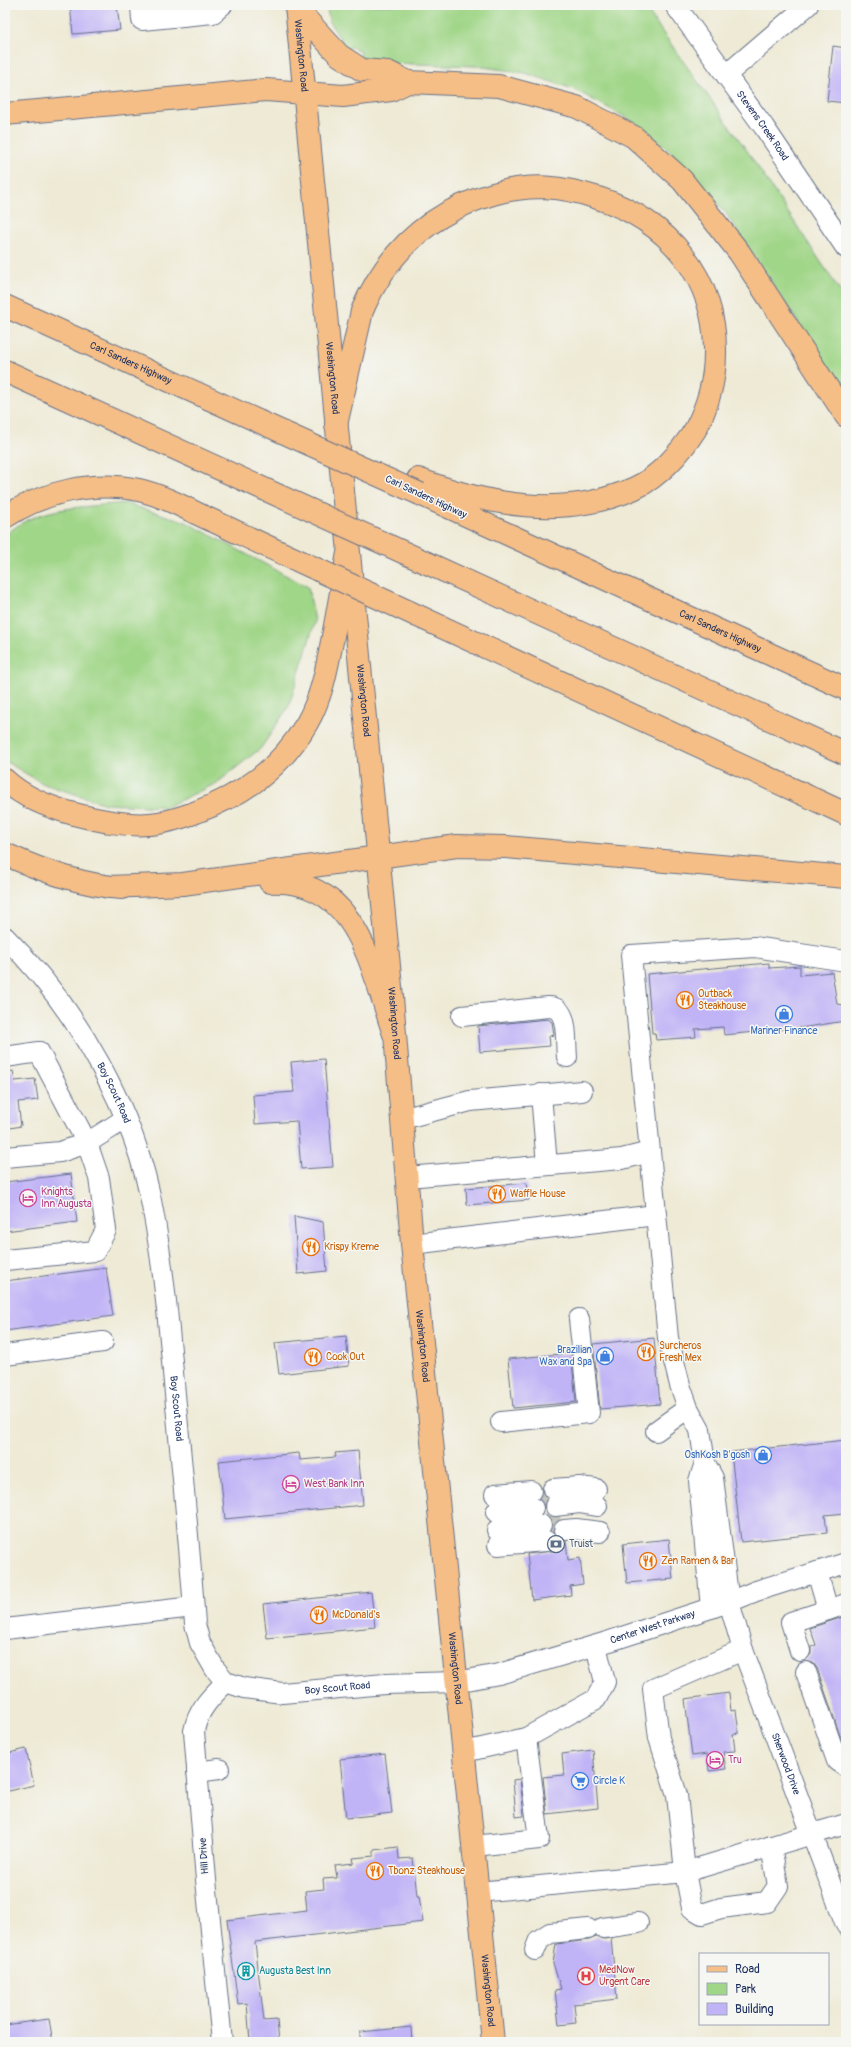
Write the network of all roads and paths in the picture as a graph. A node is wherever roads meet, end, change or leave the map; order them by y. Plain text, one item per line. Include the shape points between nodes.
1 (141, 5) edge
2 (222, 5) edge
3 (675, 5) edge
4 (808, 5) edge
5 (296, 6) edge
6 (726, 74) junction
7 (408, 82) junction
8 (304, 94) junction
9 (5, 114) edge
10 (846, 248) edge
11 (5, 306) edge
12 (5, 371) edge
13 (846, 416) edge
14 (336, 425) junction
15 (419, 487) junction
16 (5, 517) edge
17 (348, 553) junction
18 (846, 689) edge
19 (846, 754) edge
20 (5, 780) edge
21 (846, 814) edge
22 (5, 854) edge
23 (378, 857) junction
24 (846, 877) edge
25 (108, 887) junction
26 (5, 937) edge
27 (846, 961) edge
28 (462, 1016) dead end
29 (394, 1034) junction
30 (5, 1057) edge
31 (567, 1057) dead end
32 (582, 1090) dead end
33 (541, 1094) junction
34 (125, 1119) junction
35 (402, 1119) junction
36 (88, 1143) junction
37 (650, 1152) junction
38 (5, 1157) edge
39 (547, 1165) junction
40 (407, 1177) junction
41 (656, 1215) junction
42 (412, 1244) junction
43 (5, 1260) edge
44 (579, 1319) dead end
45 (103, 1342) dead end
46 (5, 1355) edge
47 (688, 1408) junction
48 (501, 1422) dead end
49 (656, 1431) dead end
50 (548, 1515) junction
51 (846, 1563) edge
52 (817, 1572) junction
53 (720, 1605) junction
54 (193, 1607) junction
55 (837, 1607) edge
56 (5, 1629) edge
57 (596, 1646) junction
58 (743, 1650) junction
59 (800, 1651) dead end
60 (806, 1672) dead end
61 (226, 1682) junction
62 (456, 1682) junction
63 (526, 1738) junction
64 (464, 1752) junction
65 (846, 1767) edge
66 (219, 1769) dead end
67 (197, 1772) junction
68 (846, 1824) edge
69 (812, 1834) junction
70 (474, 1846) junction
71 (771, 1846) junction
72 (685, 1872) junction
73 (478, 1892) junction
74 (638, 1923) dead end
75 (846, 1925) edge
76 (535, 1950) dead end
77 (496, 2036) edge
78 (222, 2042) edge

1 - 2 street via 142,20 213,13
3 - 6 street, Stevens Creek Road
4 - 6 street
5 - 7 main road via 339,55 362,70 388,72
5 - 8 main road, Washington Road
6 - 10 street, Stevens Creek Road
7 - 8 main road via 391,90 343,96
7 - 13 main road via 499,86 577,107 634,137 682,180 739,252
8 - 9 main road via 266,90
8 - 14 main road, Washington Road
11 - 15 main road, Carl Sanders Highway, bridge via 283,432
12 - 19 main road, bridge
14 - 15 main road via 362,311 375,282 412,237 426,225 466,203 504,191 554,187 575,190 617,204 643,218 664,234 693,269 713,316 716,335 715,370 709,398 687,443 668,463 636,488 596,501 569,506 521,506
14 - 17 main road, Washington Road
15 - 18 main road, Carl Sanders Highway
16 - 21 main road, bridge via 25,505 68,491 90,487 118,486 158,496
17 - 20 main road via 327,670 319,696 308,722 291,748 256,782 202,810 173,820 150,824 119,824 64,811 32,798
17 - 23 main road, Washington Road
22 - 25 main road via 75,880
23 - 24 main road via 457,846 477,846
23 - 25 main road via 184,884
23 - 29 main road, Washington Road
25 - 29 main road via 187,893 281,881 315,889 337,904 356,928
26 - 34 street, Boy Scout Road via 65,1009 97,1060
27 - 37 street, Sherwood Drive via 755,948 631,955
28 - 31 street via 548,1006 557,1008 564,1019
29 - 35 main road, Washington Road
30 - 36 street via 39,1052
32 - 33 street
33 - 35 street via 470,1101
33 - 39 street
34 - 36 street
34 - 54 street, Boy Scout Road via 153,1210 161,1265 172,1357
35 - 40 main road, Washington Road
36 - 38 street via 60,1152
36 - 43 street via 98,1178 106,1230 95,1251
37 - 39 street via 622,1159
37 - 41 street, Sherwood Drive
39 - 40 street
40 - 42 main road, Washington Road
41 - 42 street
41 - 47 street, Sherwood Drive via 668,1338
42 - 62 main road, Washington Road
44 - 48 street via 589,1413
45 - 46 street
47 - 49 street
47 - 53 street, Sherwood Drive via 700,1430 705,1462 713,1478
50 - 50 street via 497,1520
50 - 50 street via 578,1538 598,1515 579,1503
51 - 52 street, Center West Parkway
52 - 53 street, Center West Parkway
52 - 55 street
53 - 57 street, Center West Parkway
53 - 58 street, Sherwood Drive
54 - 56 street
54 - 61 street, Boy Scout Road via 194,1624 200,1643
55 - 59 street via 791,1622
57 - 62 street, Center West Parkway via 499,1674
57 - 63 street via 605,1682 596,1699
58 - 69 street, Sherwood Drive
58 - 72 street via 653,1689 659,1738 677,1795
60 - 65 street via 837,1761
61 - 62 street, Boy Scout Road via 244,1688 282,1693 385,1684
61 - 67 street, Hill Drive via 196,1717 194,1731
62 - 64 main road, Washington Road
63 - 64 street
63 - 70 street via 539,1839
64 - 70 main road, Washington Road
66 - 67 street
67 - 78 street, Hill Drive
68 - 69 street
69 - 71 street
69 - 75 street, Sherwood Drive
70 - 73 main road, Washington Road
71 - 72 street
71 - 72 street via 778,1886 767,1902 721,1908 702,1914 692,1908
72 - 73 street
73 - 77 main road, Washington Road
74 - 76 street via 550,1933 539,1940

